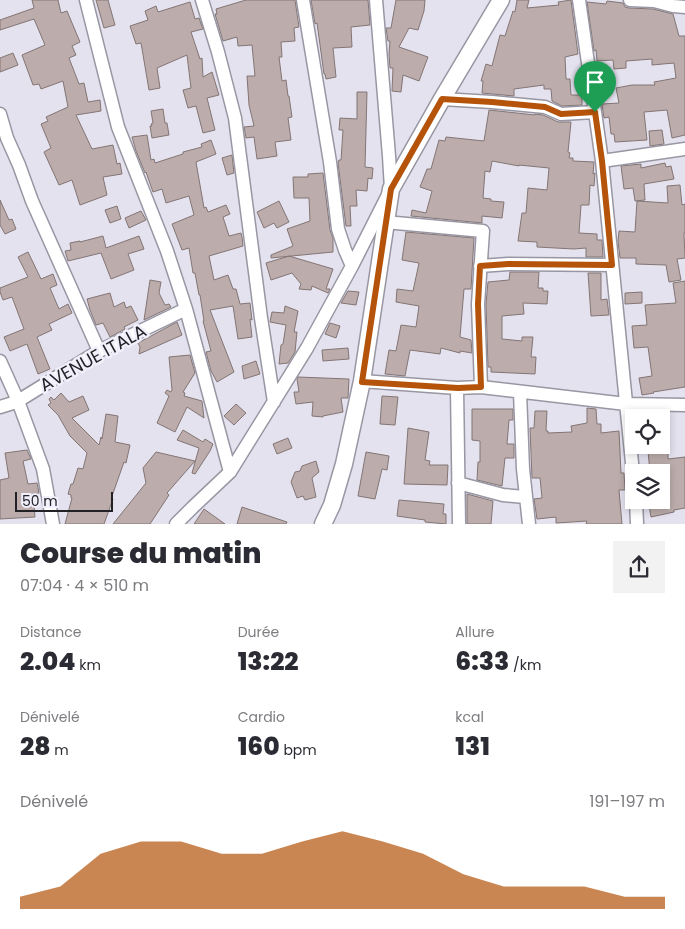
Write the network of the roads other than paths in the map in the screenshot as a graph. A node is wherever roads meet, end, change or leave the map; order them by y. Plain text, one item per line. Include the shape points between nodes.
1 (86, 0) edge
2 (202, 0) edge
3 (303, 0) edge
4 (376, 0) edge
5 (501, 0) edge
6 (579, 0) edge
7 (630, 0) edge
8 (685, 7) edge
9 (442, 99) junction
10 (595, 112) junction
11 (0, 114) edge
12 (685, 149) edge
13 (602, 161) junction
14 (391, 189) junction
15 (385, 222) junction
16 (612, 265) junction
17 (352, 266) junction
18 (480, 266) junction
19 (186, 309) junction
20 (99, 352) junction
21 (0, 361) edge
22 (362, 382) junction
23 (481, 387) junction
24 (458, 388) junction
25 (520, 392) junction
26 (18, 401) junction
27 (274, 402) junction
28 (626, 404) junction
29 (685, 405) edge
30 (0, 407) edge
31 (632, 464) edge
32 (230, 472) junction
33 (458, 483) junction
34 (525, 497) junction
35 (636, 509) edge
36 (53, 524) edge
37 (176, 524) edge
38 (323, 524) edge
39 (460, 524) edge
40 (528, 524) edge
41 (637, 524) edge

1 - 19 street via 118,127 167,251
2 - 27 street via 235,118
3 - 17 street via 338,229
4 - 14 street
5 - 9 main road
6 - 10 street
7 - 8 street
9 - 10 street via 545,107 561,114
9 - 14 main road
10 - 13 street
11 - 20 street via 32,201
12 - 13 street
13 - 16 street
14 - 15 main road
14 - 17 street
15 - 18 street via 482,230
15 - 22 main road
16 - 18 street
16 - 28 street
17 - 27 street via 308,348
18 - 23 street
19 - 20 street, AVENUE ITALA
19 - 32 street
20 - 26 street, AVENUE ITALA
21 - 26 street
22 - 24 street
22 - 38 main road via 344,464
23 - 24 street
23 - 25 street
24 - 33 street
25 - 28 street
25 - 34 street
26 - 30 street, AVENUE ITALA
26 - 36 street via 43,469
27 - 32 street
28 - 29 street
28 - 31 street
32 - 37 street
33 - 34 street via 503,495
33 - 39 street
34 - 40 street
35 - 41 street

